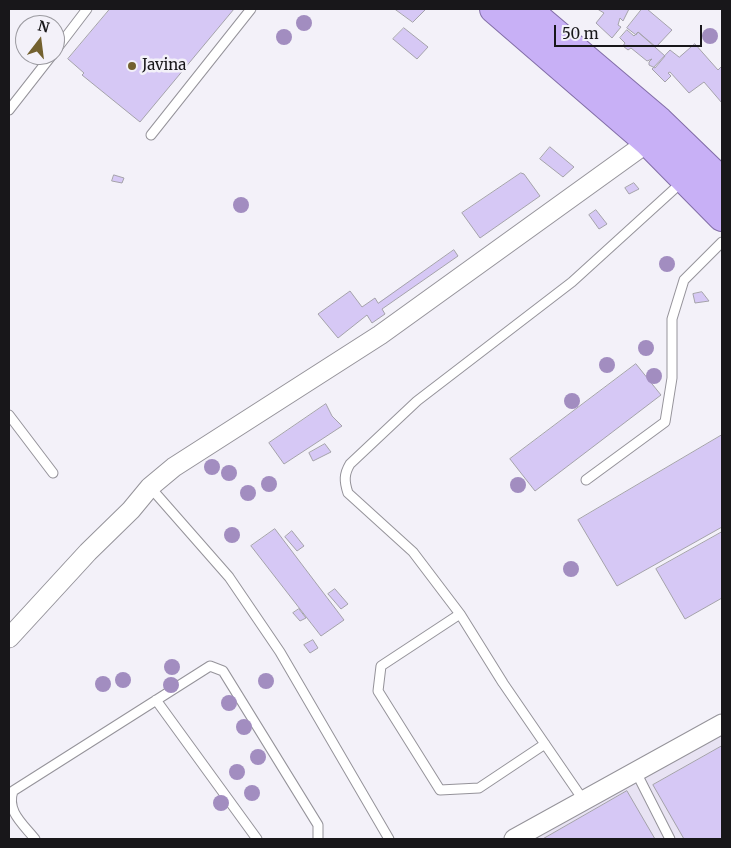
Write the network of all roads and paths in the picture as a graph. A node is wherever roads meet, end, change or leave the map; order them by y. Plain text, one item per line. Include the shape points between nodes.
1 (87, 9) edge
2 (251, 9) edge
3 (516, 13) edge
4 (65, 37) edge
5 (44, 65) edge
6 (9, 110) edge
7 (151, 135) dead end
8 (648, 142) junction
9 (686, 178) junction
10 (722, 182) edge
11 (722, 217) edge
12 (722, 242) edge
13 (9, 415) edge
14 (53, 473) dead end
15 (586, 480) dead end
16 (150, 487) junction
17 (460, 614) junction
18 (9, 638) edge
19 (156, 700) junction
20 (722, 724) edge
21 (545, 744) junction
22 (636, 772) junction
23 (584, 801) junction
24 (36, 839) edge
25 (257, 839) edge
26 (318, 839) edge
27 (389, 839) edge
28 (514, 839) edge
29 (670, 839) edge

1 - 4 lane
2 - 7 lane
3 - 8 highway
3 - 10 highway via 659,121
5 - 6 lane
8 - 9 highway
8 - 16 street via 380,335 174,468
9 - 11 highway
9 - 17 lane via 572,282 417,401 345,472 348,493 413,552
12 - 15 lane via 684,280 672,319 672,378 665,422
13 - 14 lane
16 - 18 street
16 - 27 lane via 229,577 280,652
17 - 21 lane
17 - 21 lane via 381,666 378,690 440,790 479,788
19 - 24 lane via 13,791 9,801 13,812
19 - 25 lane
19 - 26 lane via 210,666 223,672 318,825
20 - 22 street
21 - 23 lane
22 - 23 street
22 - 29 lane
23 - 28 street

